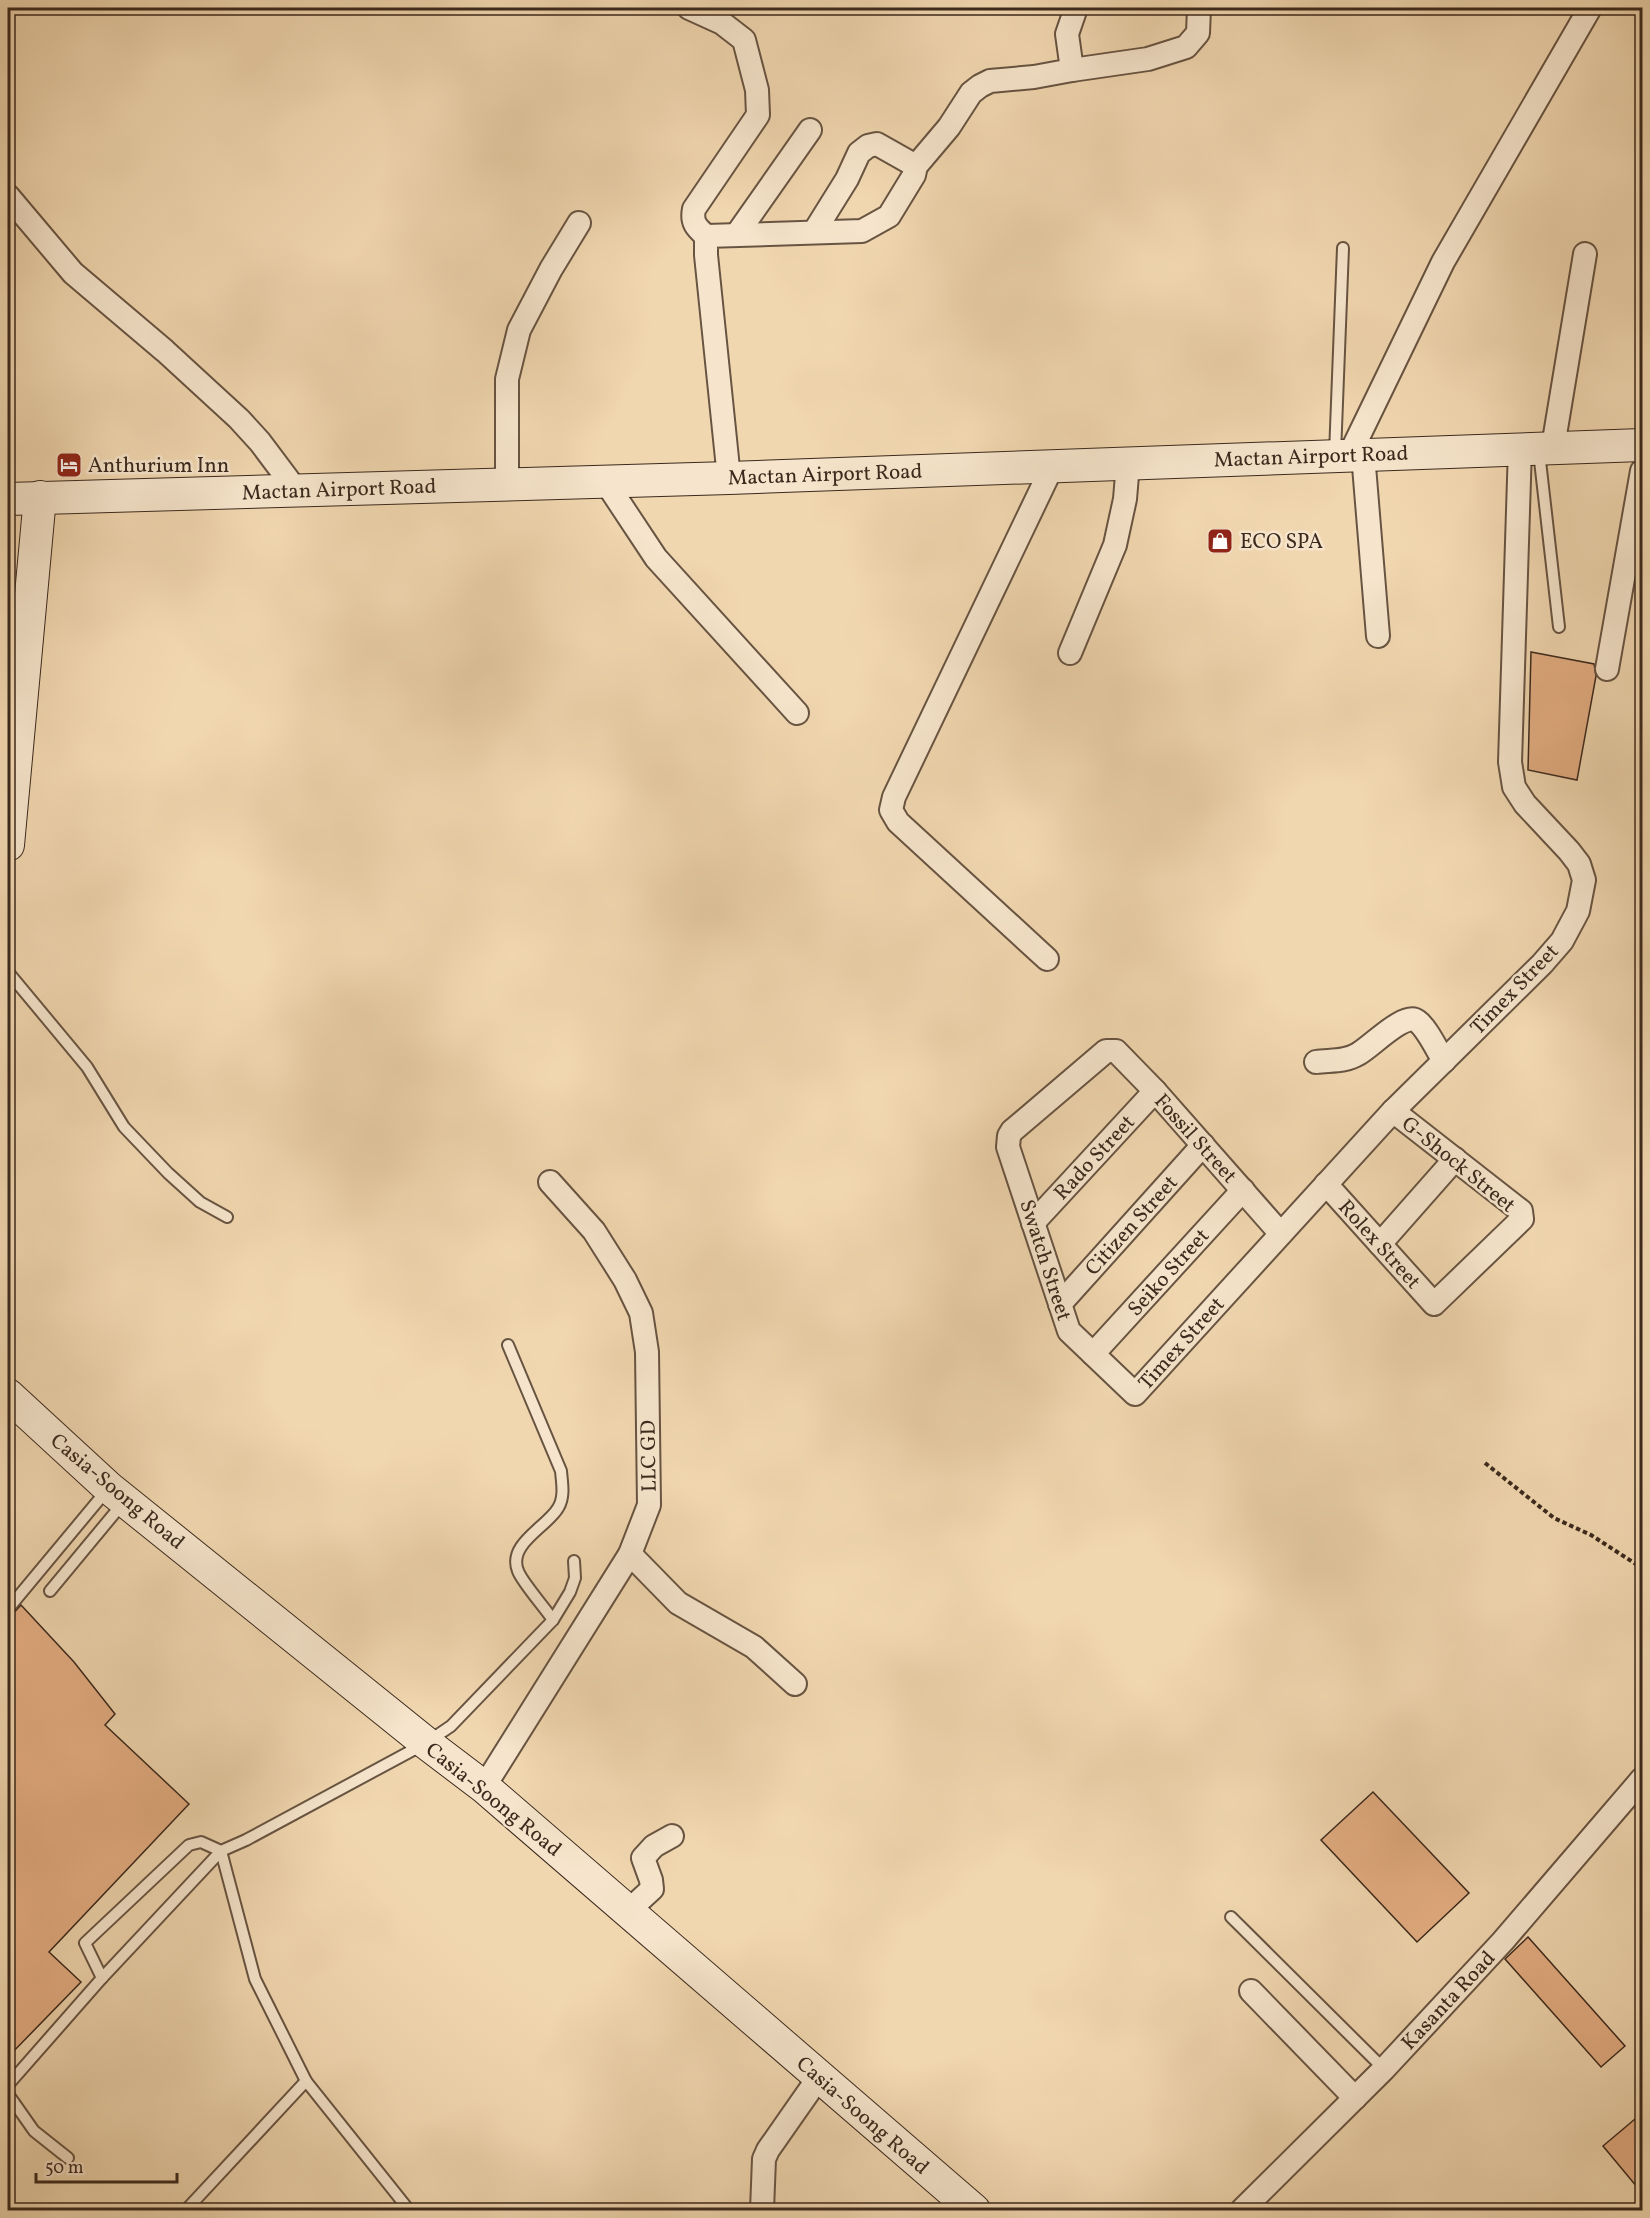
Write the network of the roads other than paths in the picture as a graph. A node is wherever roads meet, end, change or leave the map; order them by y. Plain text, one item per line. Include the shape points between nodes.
1 (689, 8) edge
2 (1076, 8) edge
3 (1199, 8) edge
4 (1590, 8) edge
5 (1072, 69) junction
6 (810, 130) dead end
7 (916, 166) junction
8 (8, 196) edge
9 (579, 223) dead end
10 (814, 232) junction
11 (737, 234) junction
12 (706, 236) junction
13 (1343, 248) dead end
14 (1585, 254) dead end
15 (1642, 445) edge
16 (1538, 448) junction
17 (1349, 454) junction
18 (1128, 462) junction
19 (1053, 465) junction
20 (1642, 471) edge
21 (729, 477) junction
22 (605, 481) junction
23 (507, 484) junction
24 (296, 490) junction
25 (40, 497) junction
26 (8, 499) edge
27 (1559, 627) dead end
28 (1378, 636) dead end
29 (1070, 653) dead end
30 (1607, 669) dead end
31 (797, 713) dead end
32 (8, 845) edge
33 (1047, 960) dead end
34 (8, 972) edge
35 (1444, 1061) junction
36 (1316, 1062) dead end
37 (1155, 1091) junction
38 (1393, 1111) junction
39 (1009, 1137) joint
40 (1203, 1145) junction
41 (1455, 1159) junction
42 (550, 1182) dead end
43 (1326, 1184) junction
44 (1243, 1190) junction
45 (227, 1217) dead end
46 (1033, 1223) junction
47 (1281, 1234) junction
48 (1380, 1245) junction
49 (1060, 1304) junction
50 (1434, 1304) joint
51 (508, 1345) dead end
52 (1093, 1354) junction
53 (1135, 1394) joint
54 (8, 1395) edge
55 (117, 1494) junction
56 (630, 1554) junction
57 (574, 1561) dead end
58 (50, 1591) dead end
59 (8, 1609) edge
60 (553, 1620) junction
61 (795, 1684) dead end
62 (426, 1743) junction
63 (1642, 1779) edge
64 (484, 1787) junction
65 (672, 1836) dead end
66 (221, 1851) junction
67 (627, 1912) junction
68 (1231, 1917) dead end
69 (102, 1978) junction
70 (1251, 1990) dead end
71 (1384, 2069) junction
72 (819, 2077) junction
73 (306, 2081) junction
74 (8, 2085) edge
75 (8, 2094) edge
76 (1355, 2098) junction
77 (68, 2158) dead end
78 (192, 2208) edge
79 (410, 2211) edge
80 (762, 2211) edge
81 (974, 2211) edge
82 (1242, 2211) edge

1 - 12 street via 722,23 744,40 757,90 758,115 694,209 693,222
2 - 5 street via 1067,34
3 - 5 street via 1198,33 1186,47 1148,59
4 - 17 street via 1443,262
5 - 7 street via 990,81 980,86
6 - 11 street
7 - 10 street via 889,216 879,223 862,231
7 - 10 street via 877,144 868,146 859,153
8 - 24 street via 73,273 239,418
9 - 23 street via 519,330 507,379
10 - 11 street
11 - 12 street
12 - 21 street
13 - 17 lane
14 - 16 street, Timex Street
15 - 16 street, Mactan Airport Road
16 - 17 street, Mactan Airport Road
16 - 27 lane
16 - 35 street, Timex Street via 1510,762 1514,787 1579,864 1584,880 1578,911 1562,941
17 - 18 street, Mactan Airport Road
17 - 28 street
18 - 19 street, Mactan Airport Road
18 - 29 street via 1125,499 1114,545
19 - 21 street, Mactan Airport Road
19 - 33 street via 894,796 891,810 898,822
20 - 30 street
21 - 22 street, Mactan Airport Road
22 - 23 street, Mactan Airport Road
22 - 31 street via 656,558
23 - 24 street, Mactan Airport Road
24 - 25 street, Mactan Airport Road
25 - 26 street, Mactan Airport Road
25 - 32 street
34 - 45 lane via 87,1067 124,1127 200,1202
35 - 36 street via 1419,1022 1410,1019 1358,1055
35 - 38 street, Timex Street
37 - 39 street, Fossil Street via 1116,1051 1106,1051
37 - 40 street, Fossil Street
37 - 46 street, Rado Street
38 - 41 street, G-Shock Street
38 - 43 street, Timex Street
39 - 46 street, Swatch Street via 1008,1147
40 - 44 street, Fossil Street
40 - 49 street, Citizen Street
41 - 48 street
41 - 50 street, G-Shock Street via 1521,1211 1522,1219
42 - 56 street, LLC GD via 594,1231 641,1314 647,1352 649,1505
43 - 47 street, Timex Street
43 - 48 street, Rolex Street
44 - 47 street, Fossil Street
44 - 52 street, Seiko Street
46 - 49 street, Swatch Street
47 - 53 street, Timex Street
48 - 50 street, Rolex Street
49 - 52 street, Swatch Street via 1070,1331
51 - 60 lane via 561,1471 563,1490 559,1507 518,1550 516,1561 518,1571
52 - 53 street, Swatch Street
54 - 55 street, Casia-Soong Road
55 - 58 lane
55 - 59 lane
55 - 62 street, Casia-Soong Road
56 - 61 street via 678,1603 754,1647
56 - 64 street, LLC GD
57 - 60 lane via 575,1578
60 - 62 lane via 451,1726
62 - 64 street, Casia-Soong Road
62 - 66 lane
63 - 71 street, Kasanta Road via 1503,1941
64 - 67 street, Casia-Soong Road
65 - 67 street via 643,1858 652,1889
66 - 69 lane
66 - 69 lane via 201,1842 189,1845 85,1943
66 - 73 lane via 255,1979
67 - 72 street, Casia-Soong Road
68 - 71 lane
69 - 74 lane
70 - 76 street
71 - 76 street, Kasanta Road
72 - 80 street via 764,2159
72 - 81 street, Casia-Soong Road
73 - 78 lane
73 - 79 lane
75 - 77 lane via 34,2131
76 - 82 street, Kasanta Road

